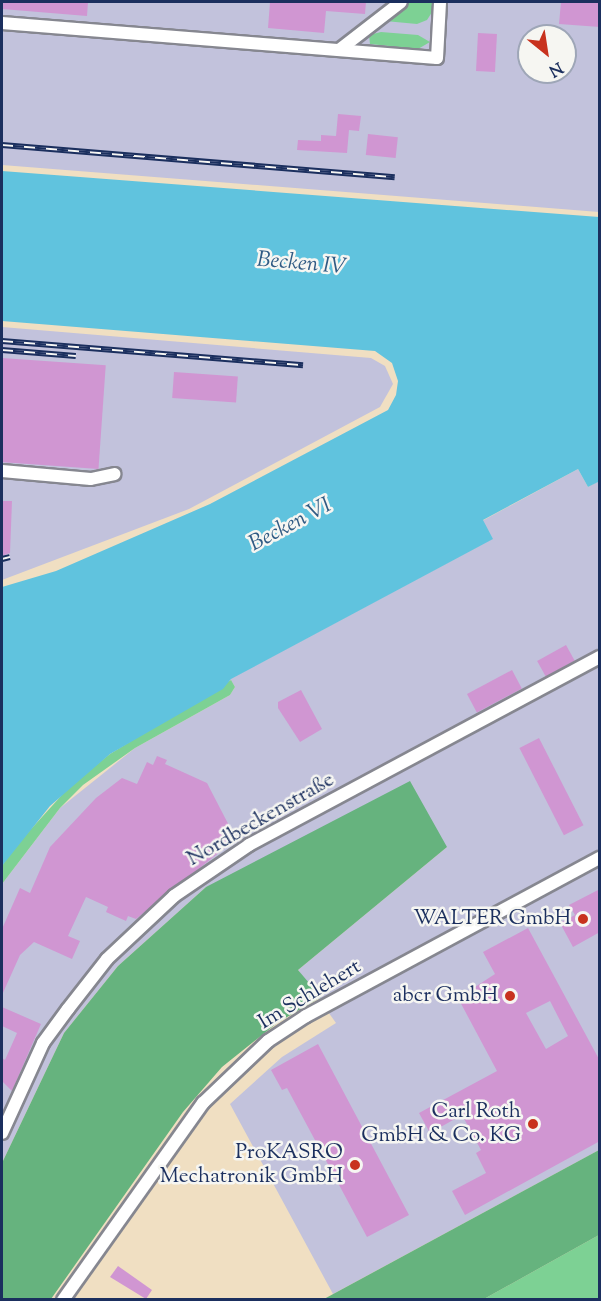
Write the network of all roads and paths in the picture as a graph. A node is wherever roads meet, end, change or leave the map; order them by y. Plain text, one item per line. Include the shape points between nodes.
1 (401, 2) edge
2 (440, 2) edge
3 (2, 23) edge
4 (339, 50) junction
5 (2, 471) edge
6 (114, 474) dead end
7 (600, 657) edge
8 (600, 858) edge
9 (2, 1133) edge
10 (63, 1299) edge

1 - 4 street
2 - 4 street via 437,58
3 - 4 street
5 - 6 street via 91,478
7 - 9 street, Nordbeckenstraße via 249,845 174,896 107,959 43,1043
8 - 10 street, Im Schlehert via 306,1016 268,1041 203,1102

